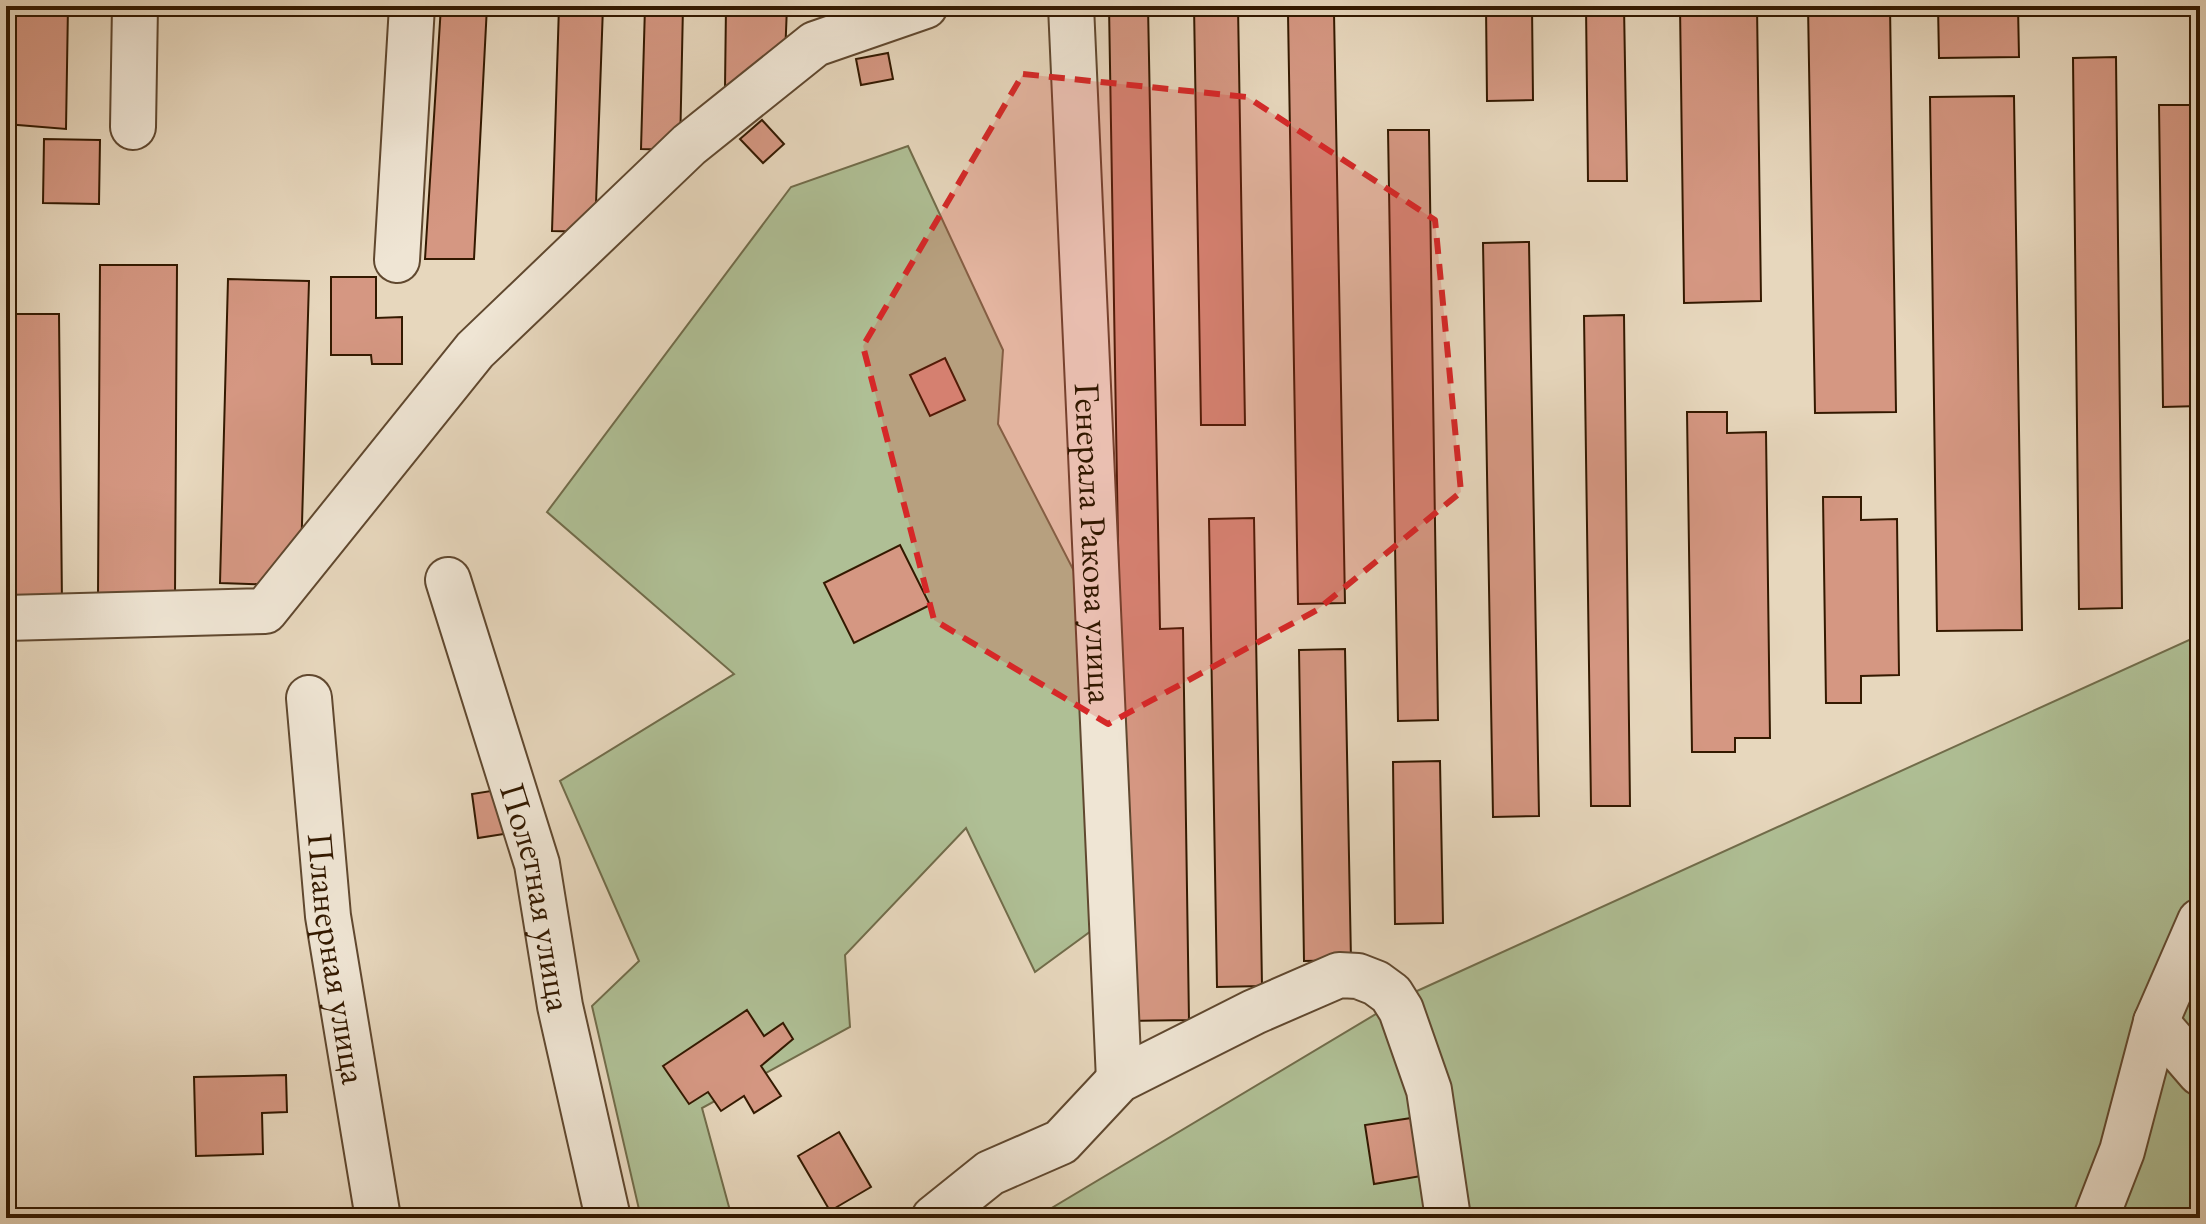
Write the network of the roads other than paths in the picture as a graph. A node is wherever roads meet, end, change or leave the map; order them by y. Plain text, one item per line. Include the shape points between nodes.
1 (135, 6) edge
2 (412, 6) edge
3 (925, 6) edge
4 (1071, 6) edge
5 (882, 14) edge
6 (814, 25) edge
7 (133, 127) dead end
8 (397, 260) dead end
9 (448, 580) dead end
10 (6, 618) edge
11 (309, 698) dead end
12 (2200, 921) edge
13 (2156, 1022) junction
14 (2200, 1073) edge
15 (1119, 1080) junction
16 (378, 1218) edge
17 (608, 1218) edge
18 (934, 1218) edge
19 (1448, 1218) edge
20 (2096, 1218) edge

1 - 7 street
2 - 8 street
3 - 5 street
4 - 15 street, Генерала Ракова улица
5 - 6 street
6 - 10 street via 475,350 265,611
9 - 17 street, Полетная улица via 537,864 560,1006
11 - 16 street, Планерная улица via 328,916
12 - 13 street
13 - 14 street
13 - 20 street via 2122,1151
15 - 18 street via 1061,1142 990,1173
15 - 19 street via 1321,980 1358,976 1391,994 1401,1010 1429,1090

